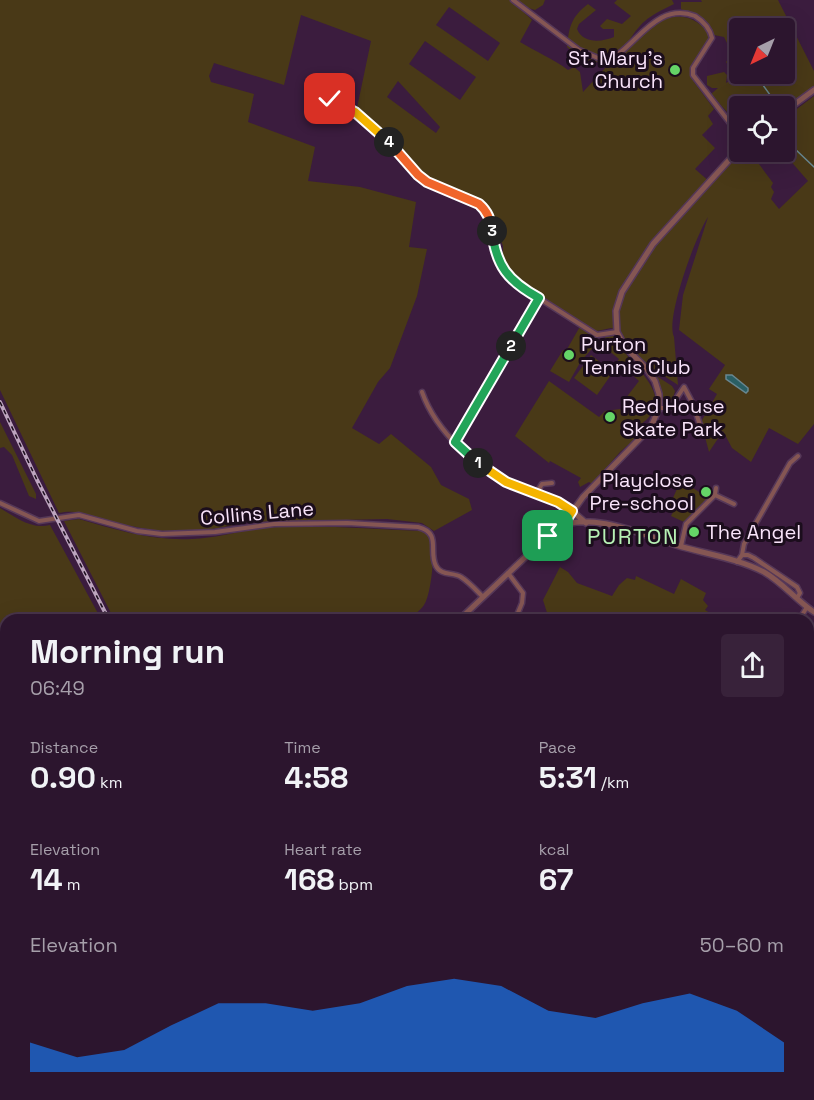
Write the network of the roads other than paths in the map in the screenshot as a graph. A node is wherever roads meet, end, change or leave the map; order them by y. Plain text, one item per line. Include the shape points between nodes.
1 (513, 0) edge
2 (814, 90) edge
3 (330, 99) dead end
4 (795, 104) edge
5 (729, 122) edge
6 (729, 160) edge
7 (539, 298) junction
8 (617, 332) junction
9 (422, 392) dead end
10 (659, 408) junction
11 (700, 425) dead end
12 (455, 442) junction
13 (798, 456) dead end
14 (552, 483) dead end
15 (716, 488) dead end
16 (536, 494) junction
17 (714, 495) junction
18 (0, 503) edge
19 (734, 504) dead end
20 (572, 511) junction
21 (586, 523) junction
22 (563, 525) junction
23 (681, 546) junction
24 (742, 555) junction
25 (737, 562) junction
26 (508, 573) junction
27 (483, 597) junction
28 (796, 598) junction
29 (807, 607) junction
30 (814, 612) edge
31 (465, 614) edge
32 (518, 614) edge
33 (803, 614) edge

1 - 5 street via 579,50 605,61 647,23 666,12 678,9 693,14 711,36 693,75
2 - 4 street
3 - 7 street via 369,124 427,182 479,204 489,218 504,271
6 - 8 street via 663,233 635,271 618,302
7 - 8 street via 597,335
7 - 12 street
8 - 10 street via 655,381
9 - 12 street via 439,425
10 - 11 street via 670,408 684,387
10 - 20 street via 651,427
12 - 16 street via 500,479
13 - 24 street via 744,544
14 - 16 street via 542,484
15 - 17 street
16 - 20 street
17 - 19 street
17 - 23 street via 686,524
18 - 27 street, Collins Lane via 36,520 79,515 157,534 274,524 418,527 432,536 438,569 460,576
20 - 21 street
20 - 22 street
21 - 22 street
21 - 23 street via 637,531
22 - 26 street
23 - 25 street
24 - 25 street
24 - 28 street via 797,587 800,593
25 - 28 street via 770,576
26 - 27 street
26 - 32 street via 523,593
27 - 31 street
28 - 29 street
29 - 30 street
29 - 33 street

